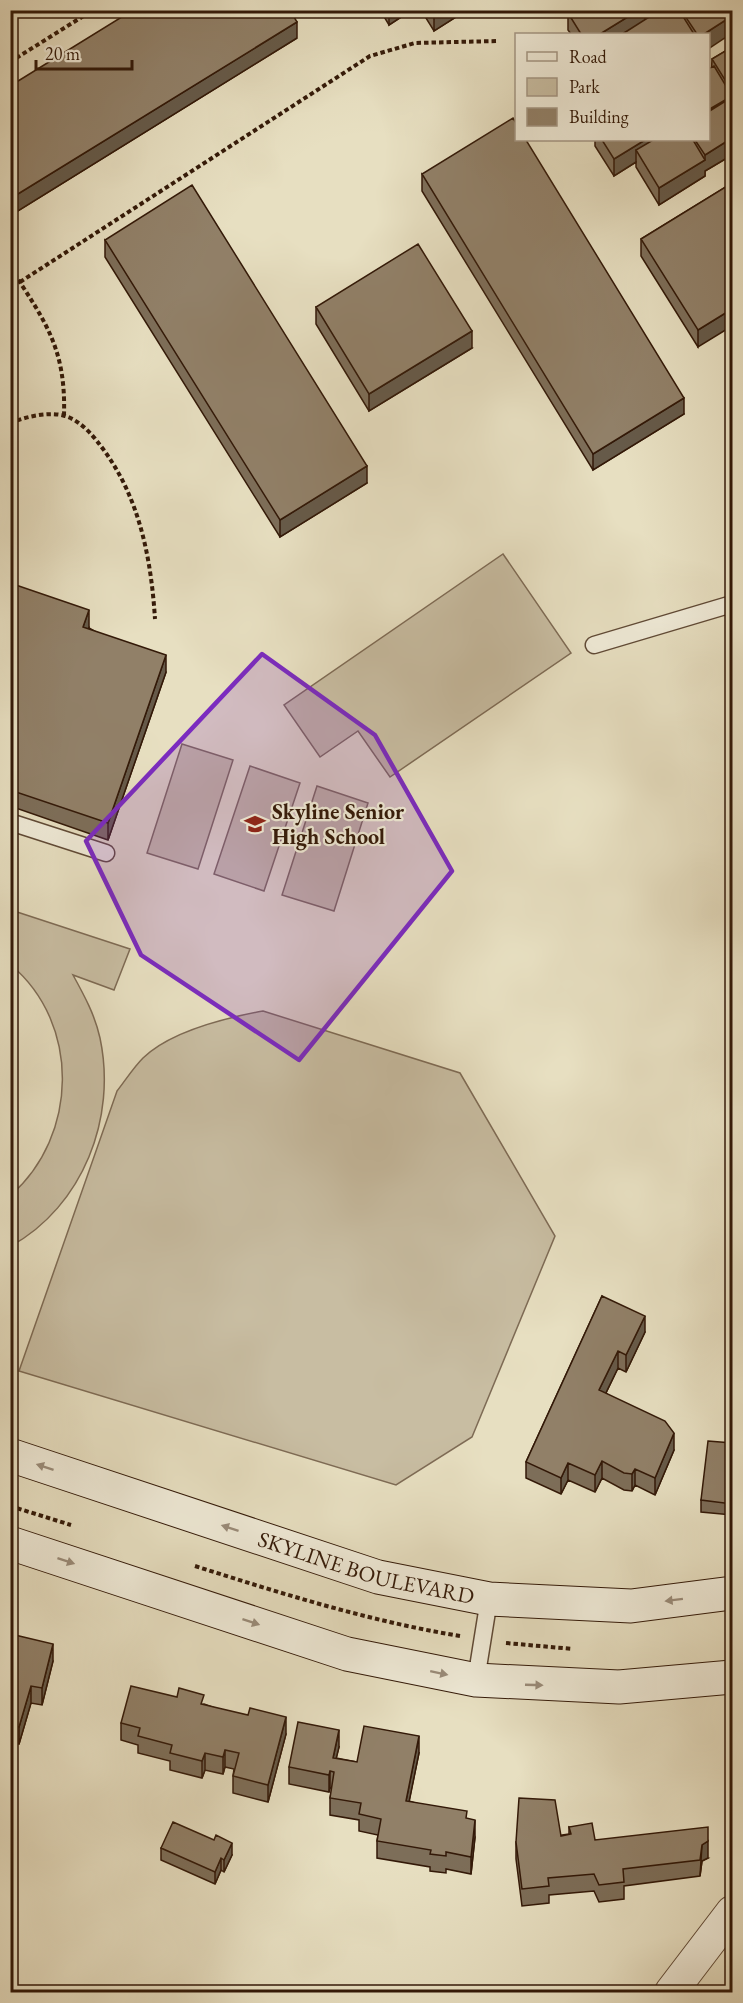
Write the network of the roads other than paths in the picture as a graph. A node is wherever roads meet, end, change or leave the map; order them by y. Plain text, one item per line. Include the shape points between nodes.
1 (732, 604) edge
2 (594, 645) dead end
3 (10, 822) edge
4 (106, 853) dead end
5 (10, 1455) edge
6 (10, 1543) edge
7 (732, 1593) edge
8 (489, 1599) junction
9 (732, 1677) edge
10 (476, 1680) junction
11 (732, 1912) edge
12 (671, 1992) edge

1 - 2 lane
3 - 4 lane
8 -> 5 main road, SKYLINE BOULEVARD via 378,1577
6 -> 10 main road via 347,1654
7 -> 8 main road, SKYLINE BOULEVARD via 631,1606
8 - 10 lane
10 -> 9 main road via 619,1687
11 - 12 street

